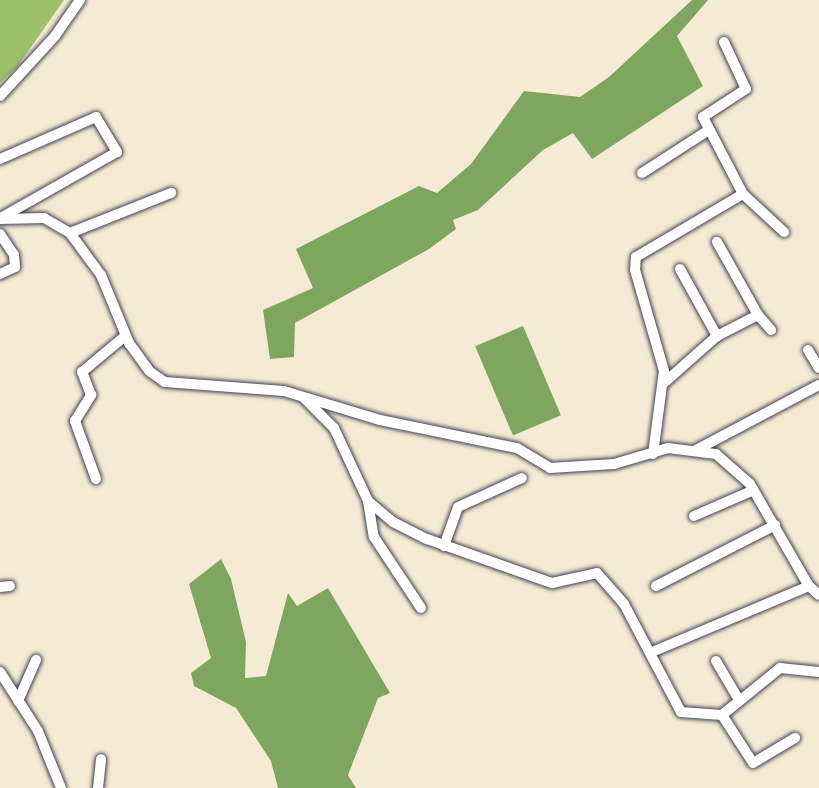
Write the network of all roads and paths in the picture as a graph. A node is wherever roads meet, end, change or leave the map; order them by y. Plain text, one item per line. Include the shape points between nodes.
1 (80, 0) edge
2 (724, 42) dead end
3 (0, 96) edge
4 (709, 130) junction
5 (0, 159) edge
6 (642, 173) dead end
7 (171, 193) dead end
8 (743, 194) junction
9 (0, 219) edge
10 (784, 232) dead end
11 (70, 233) junction
12 (0, 234) edge
13 (717, 242) dead end
14 (680, 269) dead end
15 (0, 274) edge
16 (758, 315) junction
17 (771, 330) dead end
18 (717, 335) junction
19 (125, 336) junction
20 (808, 350) dead end
21 (819, 368) edge
22 (665, 382) junction
23 (819, 385) edge
24 (302, 396) junction
25 (696, 450) junction
26 (653, 454) junction
27 (522, 478) dead end
28 (96, 479) dead end
29 (754, 490) junction
30 (368, 500) junction
31 (694, 516) dead end
32 (775, 526) junction
33 (444, 546) junction
34 (656, 586) dead end
35 (809, 586) junction
36 (819, 595) edge
37 (421, 608) dead end
38 (652, 652) junction
39 (36, 660) dead end
40 (716, 660) dead end
41 (0, 672) edge
42 (819, 672) edge
43 (739, 700) junction
44 (18, 701) junction
45 (722, 715) junction
46 (795, 738) dead end
47 (101, 759) dead end
48 (61, 788) edge
49 (98, 788) edge

1 - 3 street via 55,36
2 - 4 street via 746,89 703,117
4 - 6 street
4 - 8 street
5 - 9 street via 96,117 117,152
7 - 11 street
8 - 10 street
8 - 22 street via 636,257 635,270
9 - 11 street via 44,218
11 - 19 street via 101,275
12 - 15 street via 14,255 15,267
13 - 16 street
14 - 18 street
16 - 17 street
16 - 18 street
18 - 22 street
19 - 24 street via 149,371 165,382 251,387
19 - 28 street via 81,375 91,395 75,421
20 - 21 street
22 - 26 street
23 - 25 street
24 - 26 street via 380,420 517,448 550,468 614,464
24 - 30 street via 334,428
25 - 26 street via 668,449
25 - 29 street via 716,454 735,467
27 - 33 street via 458,507
29 - 31 street
29 - 32 street
30 - 33 street via 393,522
30 - 37 street via 374,537
32 - 34 street
32 - 35 street
33 - 38 street via 552,583 597,573 624,604
35 - 36 street
35 - 38 street
38 - 45 street via 681,712
39 - 44 street
40 - 43 street
41 - 44 street
42 - 43 street via 779,668
43 - 45 street
44 - 48 street via 50,754
45 - 46 street via 753,763
47 - 49 street

